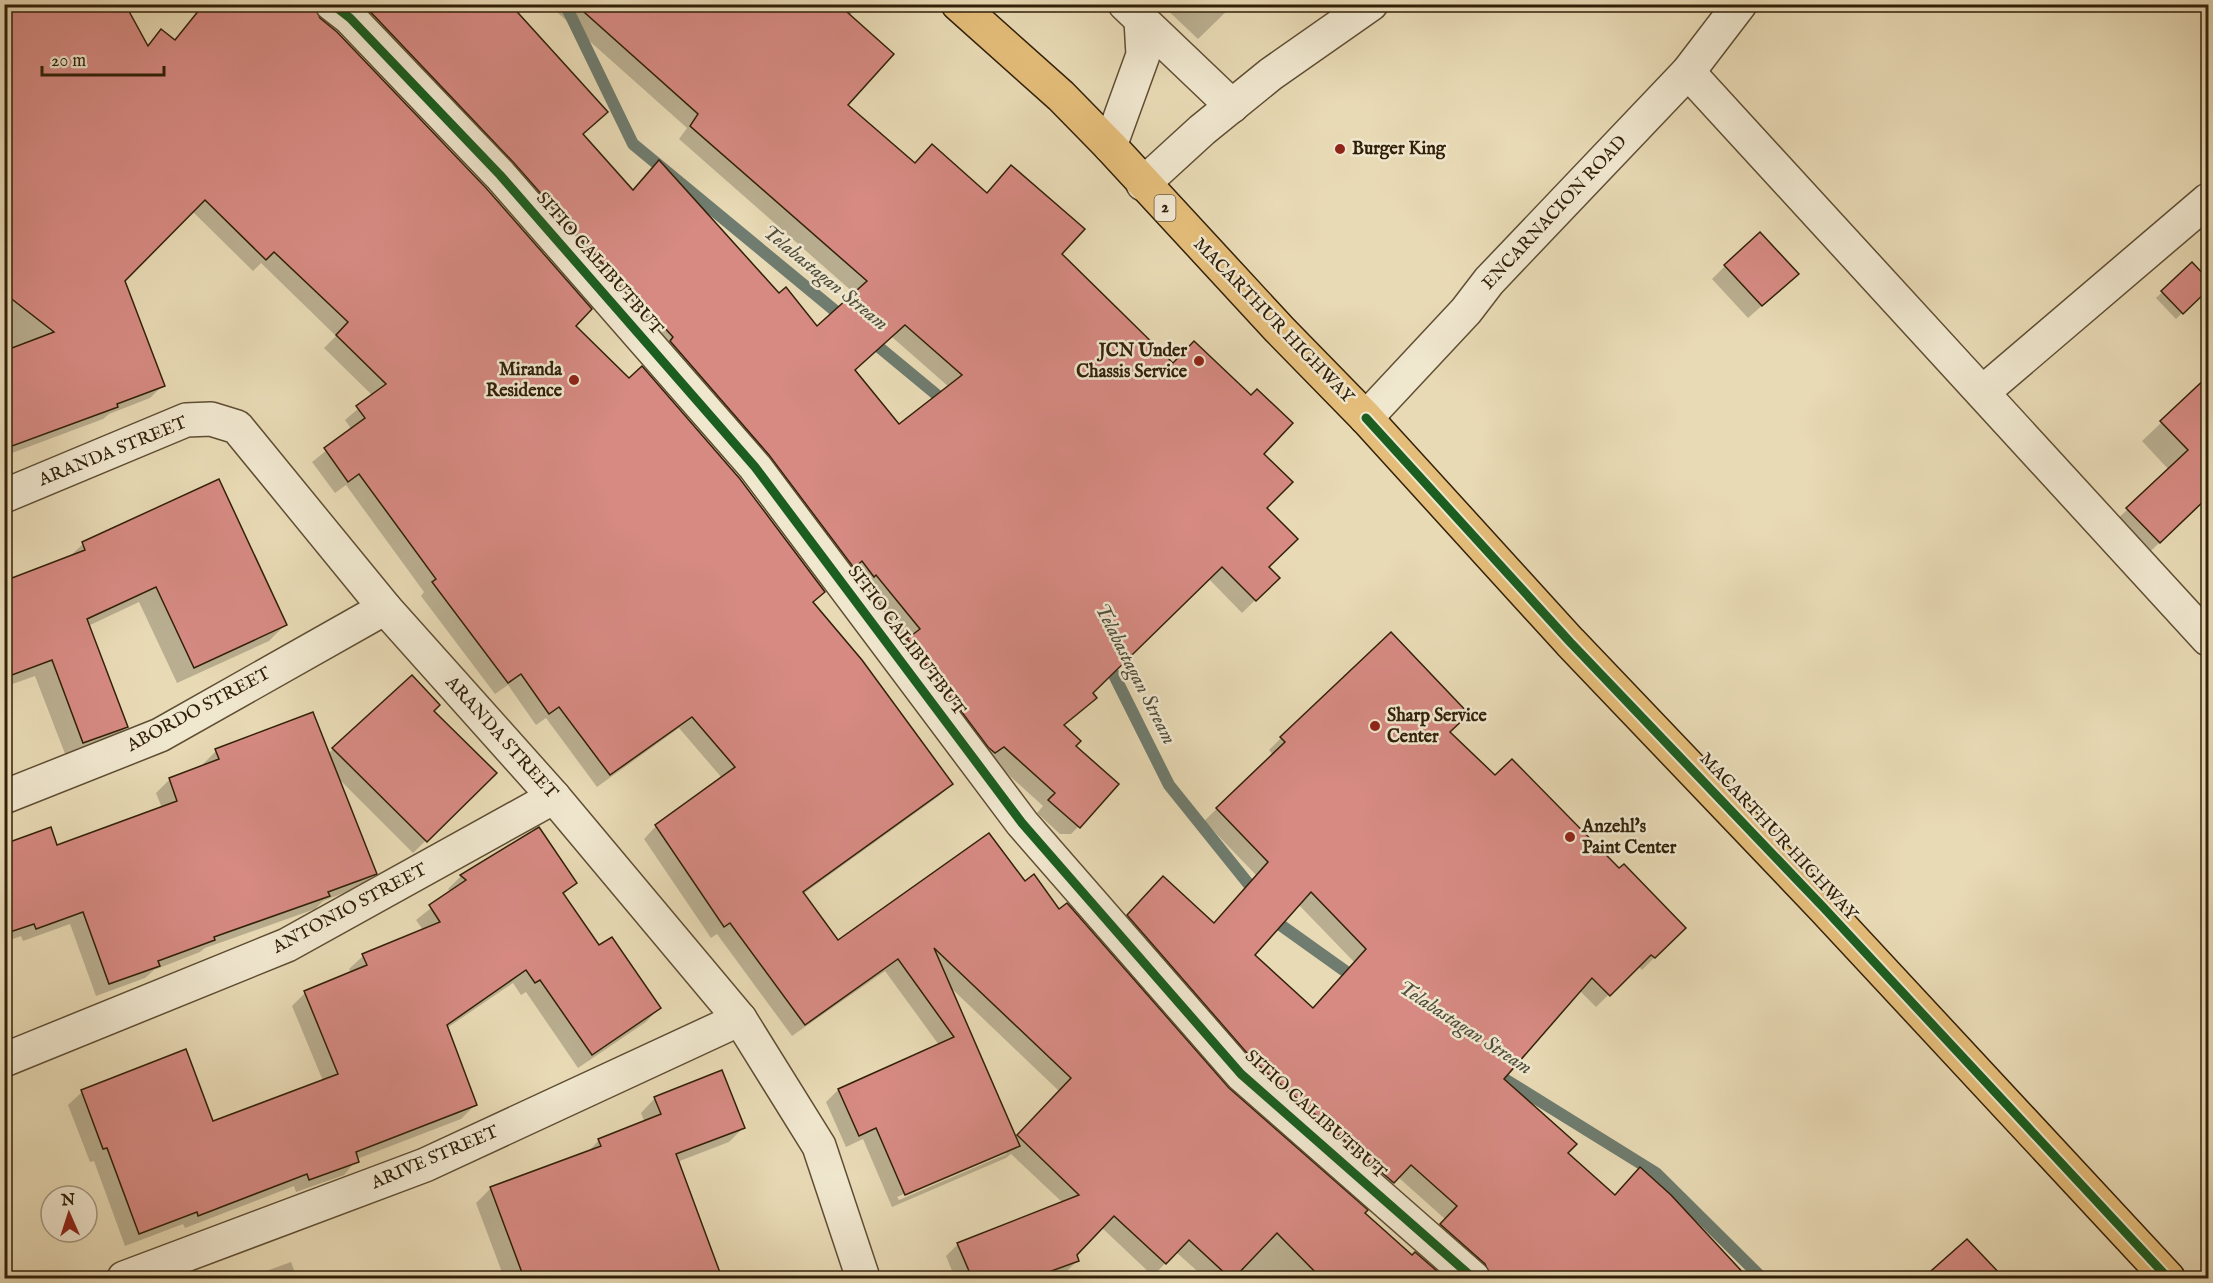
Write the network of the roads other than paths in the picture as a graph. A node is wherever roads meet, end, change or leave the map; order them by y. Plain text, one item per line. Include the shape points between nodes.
1 (332, 4) edge
2 (958, 4) edge
3 (1371, 4) edge
4 (1740, 4) edge
5 (1133, 12) edge
6 (1688, 72) junction
7 (1232, 106) junction
8 (1110, 146) junction
9 (1143, 184) junction
10 (2208, 200) edge
11 (1983, 392) junction
12 (1366, 418) junction
13 (4, 496) edge
14 (385, 608) junction
15 (2208, 639) edge
16 (4, 796) edge
17 (554, 797) junction
18 (740, 1019) junction
19 (4, 1059) edge
20 (857, 1277) edge
21 (124, 1278) edge
22 (1473, 1278) edge
23 (2168, 1278) edge

1 - 22 street, SITIO CALIBUTBUT via 350,18 500,175 755,467 1022,823 1241,1074
2 - 8 highway, MACARTHUR HIGHWAY / 2
3 - 7 street via 1270,74
4 - 6 street, ENCARNACION ROAD
5 - 7 street
5 - 8 street via 1143,55
6 - 11 street
6 - 12 street, ENCARNACION ROAD via 1489,281
7 - 9 street
8 - 9 highway, MACARTHUR HIGHWAY / 2
9 - 12 highway, MACARTHUR HIGHWAY / 2
10 - 11 street
11 - 15 street
12 - 23 highway, MACARTHUR HIGHWAY / 2 via 1570,642
13 - 14 street, ARANDA STREET via 186,420 211,419 237,427
14 - 16 street, ABORDO STREET via 160,735
14 - 17 street, ARANDA STREET
17 - 18 street, ARANDA STREET
17 - 19 street, ANTONIO STREET via 287,945
18 - 20 street, ARANDA STREET via 819,1146
18 - 21 street, ARIVE STREET via 425,1165

